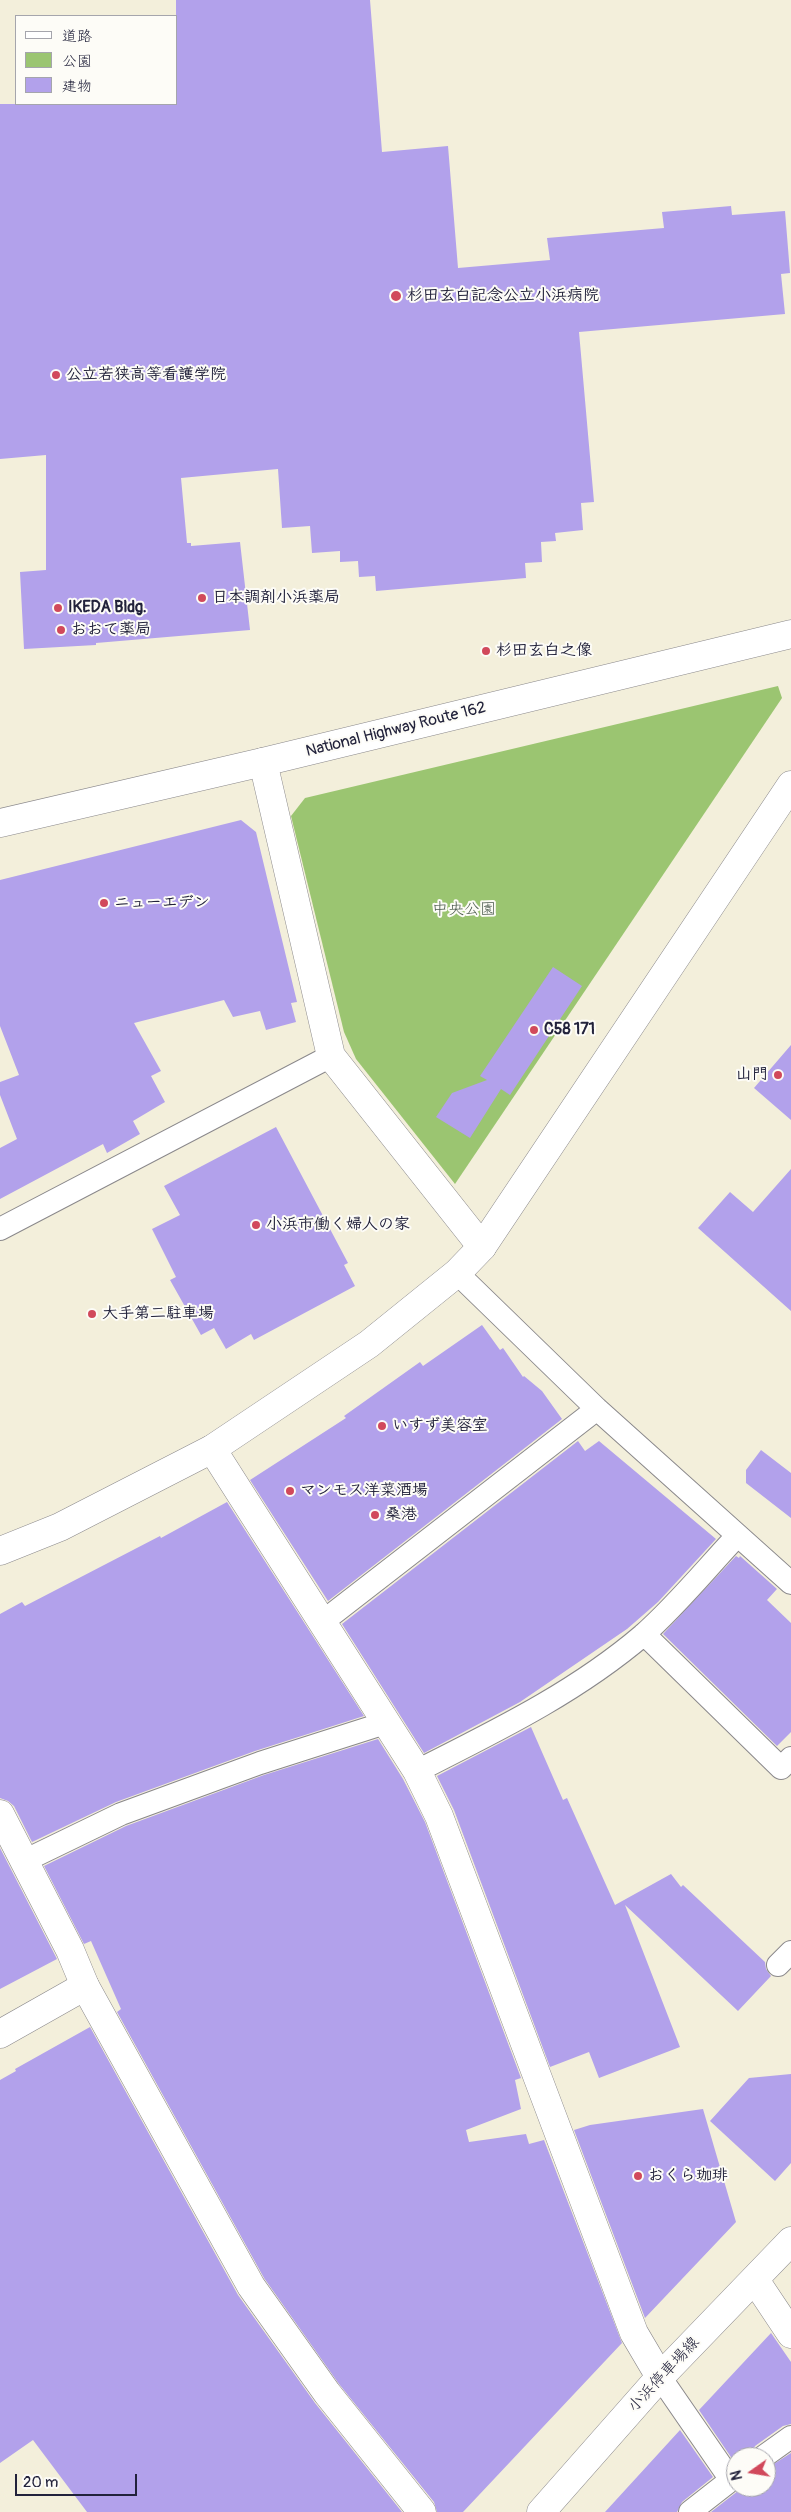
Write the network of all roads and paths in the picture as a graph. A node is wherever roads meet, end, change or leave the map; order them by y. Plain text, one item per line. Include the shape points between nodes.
1 (791, 634) edge
2 (263, 762) junction
3 (791, 785) edge
4 (0, 823) edge
5 (331, 1056) junction
6 (0, 1229) edge
7 (482, 1247) junction
8 (457, 1273) junction
9 (597, 1409) junction
10 (212, 1449) junction
11 (737, 1536) junction
12 (0, 1551) edge
13 (791, 1583) edge
14 (321, 1623) junction
15 (644, 1634) junction
16 (385, 1724) junction
17 (791, 1758) edge
18 (417, 1771) junction
19 (0, 1814) edge
20 (24, 1861) junction
21 (85, 1986) junction
22 (0, 2034) edge
23 (791, 2241) edge
24 (755, 2280) junction
25 (791, 2334) edge
26 (660, 2377) junction
27 (791, 2437) edge
28 (776, 2448) edge
29 (726, 2467) edge
30 (726, 2484) edge
31 (422, 2512) edge
32 (541, 2512) edge
33 (690, 2512) edge

1 - 2 main road, National Highway Route 162
2 - 4 main road, National Highway Route 162
2 - 5 main road
3 - 7 main road
5 - 6 lane
5 - 7 main road
7 - 8 main road
8 - 9 lane
8 - 10 main road via 369,1344
9 - 11 lane
9 - 14 lane
10 - 12 main road via 60,1527
10 - 14 main road
11 - 13 lane
11 - 15 lane
14 - 16 main road
15 - 17 lane via 781,1768
15 - 18 lane via 576,1686
16 - 18 main road
16 - 20 lane via 260,1763 121,1814
18 - 26 main road via 439,1816 634,2333
19 - 20 main road
20 - 21 main road
21 - 22 main road
21 - 31 main road via 251,2286 327,2393
23 - 24 main road, 小浜停車場線
24 - 25 main road
24 - 26 main road, 小浜停車場線
26 - 29 lane
26 - 32 main road, 小浜停車場線
27 - 28 lane
30 - 33 lane

